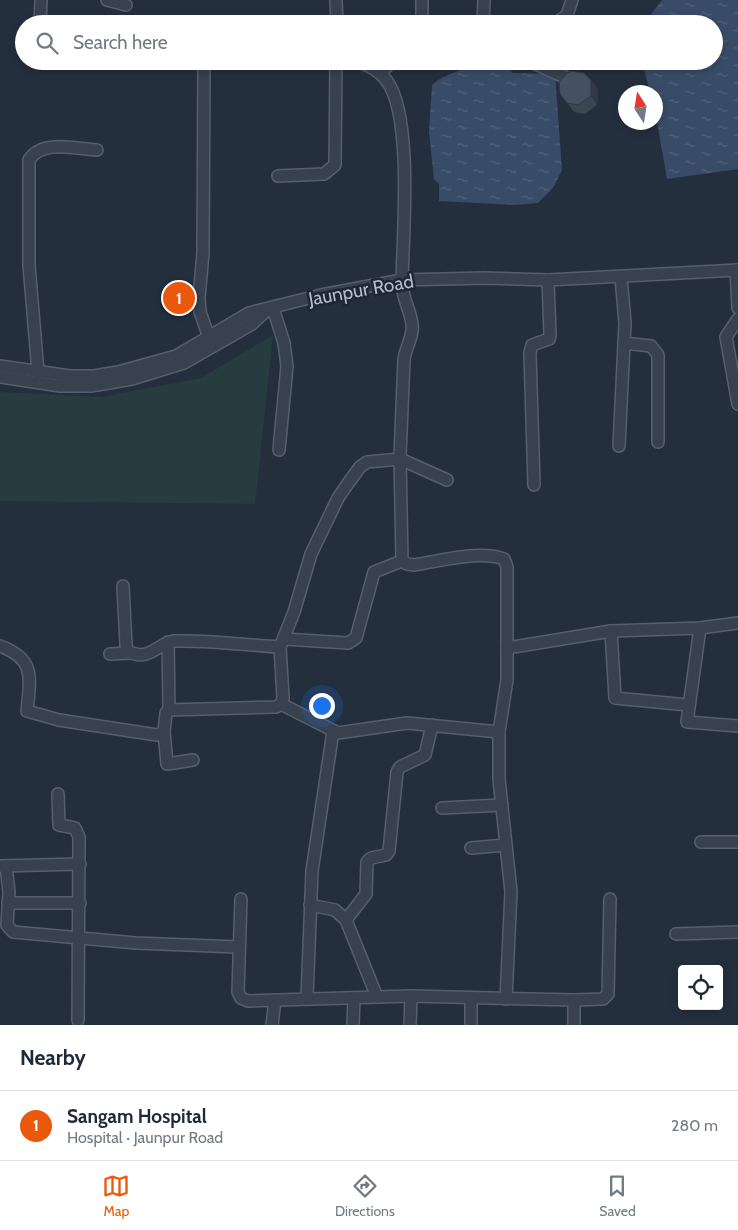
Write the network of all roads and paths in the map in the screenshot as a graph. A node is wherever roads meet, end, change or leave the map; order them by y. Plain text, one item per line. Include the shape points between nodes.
1 (40, 0) edge
2 (107, 0) edge
3 (336, 0) edge
4 (422, 0) edge
5 (484, 0) edge
6 (572, 0) edge
7 (126, 5) dead end
8 (40, 15) edge
9 (336, 15) edge
10 (422, 15) edge
11 (483, 15) edge
12 (567, 15) edge
13 (204, 70) edge
14 (336, 70) edge
15 (376, 70) edge
16 (383, 70) edge
17 (549, 70) edge
18 (380, 73) junction
19 (567, 78) edge
20 (96, 150) dead end
21 (278, 176) dead end
22 (737, 270) edge
23 (621, 277) junction
24 (402, 280) junction
25 (548, 280) junction
26 (738, 308) edge
27 (270, 309) junction
28 (738, 319) edge
29 (211, 342) junction
30 (624, 344) junction
31 (0, 366) edge
32 (38, 372) junction
33 (0, 377) edge
34 (738, 404) edge
35 (658, 442) dead end
36 (619, 446) dead end
37 (279, 450) dead end
38 (400, 459) junction
39 (447, 480) dead end
40 (534, 485) dead end
41 (402, 561) junction
42 (123, 586) dead end
43 (738, 623) edge
44 (700, 628) junction
45 (611, 631) junction
46 (168, 642) junction
47 (282, 643) junction
48 (0, 646) edge
49 (507, 648) junction
50 (131, 653) junction
51 (110, 654) dead end
52 (281, 704) junction
53 (688, 705) junction
54 (169, 710) junction
55 (432, 725) junction
56 (738, 726) edge
57 (333, 731) junction
58 (164, 732) junction
59 (499, 732) junction
60 (193, 760) dead end
61 (58, 794) dead end
62 (502, 805) junction
63 (442, 808) dead end
64 (701, 842) dead end
65 (738, 842) edge
66 (506, 845) junction
67 (471, 848) dead end
68 (80, 864) junction
69 (3, 866) edge
70 (610, 899) dead end
71 (241, 900) dead end
72 (8, 903) junction
73 (80, 903) junction
74 (310, 905) junction
75 (346, 920) junction
76 (4, 929) edge
77 (738, 932) edge
78 (676, 934) dead end
79 (80, 938) junction
80 (238, 947) junction
81 (411, 996) junction
82 (307, 997) junction
83 (377, 997) junction
84 (354, 998) junction
85 (471, 998) junction
86 (274, 1000) junction
87 (506, 1000) junction
88 (574, 1000) junction
89 (78, 1020) dead end
90 (272, 1025) edge
91 (353, 1025) edge
92 (410, 1025) edge
93 (471, 1025) edge
94 (574, 1025) edge

1 - 8 street
2 - 7 street
3 - 9 street
4 - 10 street
5 - 11 street
6 - 12 street
13 - 29 street via 203,253 199,298 200,312
14 - 21 street via 335,165 324,174
15 - 18 street
16 - 18 street
17 - 19 street
18 - 24 street via 388,83 400,116 406,223
20 - 32 street via 46,148 33,154 29,160 29,265
22 - 23 street, Jaunpur Road
22 - 26 street
23 - 25 street, Jaunpur Road
23 - 30 street via 625,309
24 - 25 street, Jaunpur Road
24 - 27 street, Jaunpur Road via 321,295
24 - 38 street via 404,302 413,326 405,347
25 - 40 street via 549,339 532,345 530,352
27 - 29 street, Jaunpur Road via 244,316
27 - 37 street via 284,343 287,366
28 - 34 street via 726,337
29 - 32 street, Jaunpur Road via 164,361 118,372 70,376
29 - 33 street via 172,368 118,382 60,386
30 - 35 street via 651,346 658,355
30 - 36 street
31 - 32 street, Jaunpur Road
38 - 39 street
38 - 41 street
38 - 47 street via 368,462 360,467 338,498 311,554
41 - 47 street via 374,572 356,638 352,642
41 - 49 street via 414,564 482,556 504,559 507,567
42 - 50 street via 126,645
43 - 44 street
44 - 45 street
44 - 53 street
45 - 49 street
45 - 53 street via 616,698
46 - 47 street
46 - 50 street via 153,653
46 - 54 street
47 - 52 street
48 - 58 street via 17,652 30,673 27,711 60,720 150,735
49 - 59 street via 507,690
50 - 51 street
52 - 54 street via 267,709
52 - 57 street
53 - 56 street via 686,720 690,724
54 - 58 street
55 - 57 street via 401,723 342,733
55 - 59 street
55 - 75 street via 425,755 400,767 397,772 389,851 386,856 371,858 367,862 366,894
57 - 74 street
58 - 60 street via 167,764
59 - 62 street
61 - 68 street via 59,825 78,830
62 - 63 street
62 - 66 street
64 - 65 street
66 - 67 street
66 - 87 street via 511,892
68 - 69 street
68 - 73 street
69 - 72 street
70 - 88 street via 608,994 603,999
71 - 80 street
72 - 73 street
72 - 76 street
73 - 79 street
74 - 75 street via 335,910
74 - 82 street
75 - 83 street
76 - 79 street
77 - 78 street
79 - 80 street
79 - 89 street
80 - 86 street via 238,992 241,998 248,1001
81 - 83 street
81 - 85 street
81 - 92 street
82 - 84 street
82 - 86 street
83 - 84 street
84 - 91 street
85 - 87 street
85 - 93 street
86 - 90 street
87 - 88 street
88 - 94 street

